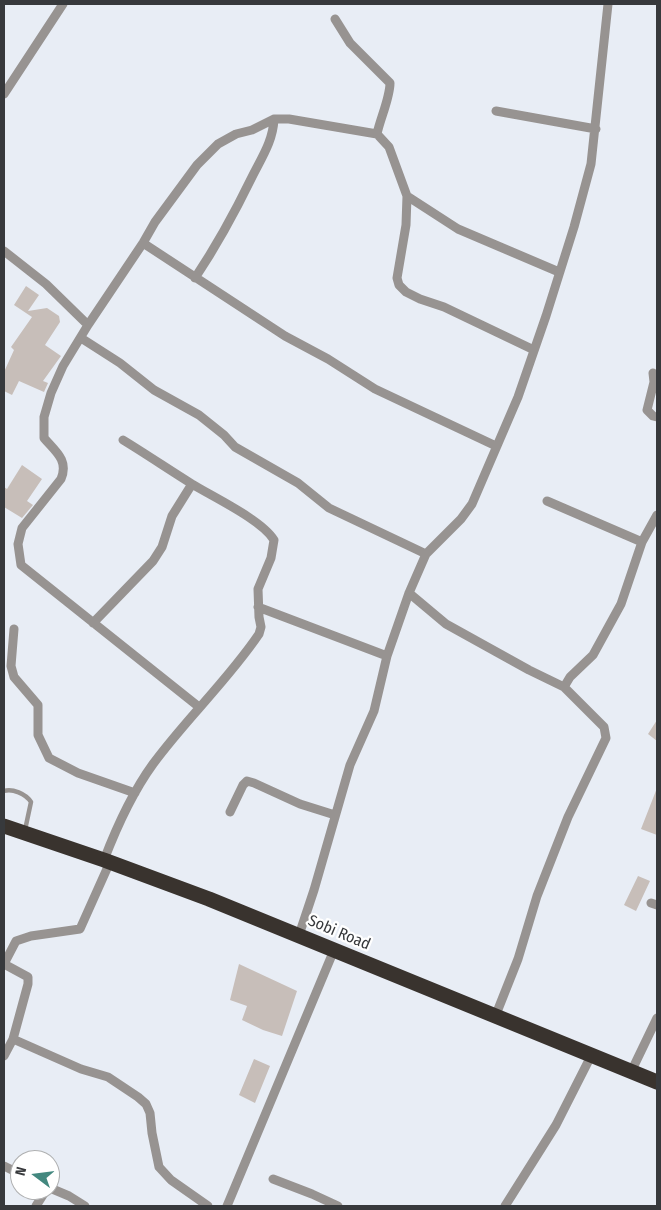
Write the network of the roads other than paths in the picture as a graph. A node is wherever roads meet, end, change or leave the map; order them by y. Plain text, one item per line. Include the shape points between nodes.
1 (63, 4) edge
2 (608, 4) edge
3 (335, 19) dead end
4 (4, 94) edge
5 (496, 111) dead end
6 (274, 119) junction
7 (596, 129) junction
8 (377, 134) junction
9 (407, 196) junction
10 (143, 243) junction
11 (4, 251) edge
12 (559, 272) junction
13 (195, 278) junction
14 (88, 325) junction
15 (81, 338) junction
16 (534, 350) junction
17 (653, 373) dead end
18 (657, 417) edge
19 (123, 440) dead end
20 (496, 446) junction
21 (192, 484) junction
22 (547, 501) dead end
23 (657, 515) edge
24 (642, 542) junction
25 (426, 554) junction
26 (409, 592) junction
27 (258, 607) junction
28 (94, 623) junction
29 (14, 629) dead end
30 (387, 656) junction
31 (564, 687) junction
32 (199, 707) junction
33 (4, 791) edge
34 (135, 793) junction
35 (230, 812) dead end
36 (336, 815) junction
37 (4, 826) edge
38 (24, 833) junction
39 (107, 861) junction
40 (299, 935) junction
41 (334, 950) junction
42 (4, 964) edge
43 (495, 1017) junction
44 (657, 1018) edge
45 (13, 1039) junction
46 (4, 1056) edge
47 (591, 1056) junction
48 (631, 1072) junction
49 (657, 1082) edge
50 (273, 1179) dead end
51 (60, 1192) edge
52 (85, 1206) edge
53 (208, 1206) edge
54 (227, 1206) edge
55 (338, 1206) edge
56 (505, 1206) edge

1 - 4 street
2 - 7 street
3 - 8 street via 350,43 390,83
5 - 7 street
6 - 8 street
6 - 10 street via 218,144 197,165
6 - 13 street via 273,134 244,196
7 - 12 street via 591,164
8 - 9 street via 389,147
9 - 12 street via 458,229
9 - 16 street via 406,225 397,278 399,286 420,299
10 - 13 street
10 - 14 street
11 - 14 street via 46,284
12 - 16 street
13 - 20 street via 285,336 375,388
14 - 15 street
15 - 25 street via 154,390 200,415 235,447 298,483 329,508
15 - 28 street via 51,393 44,417 44,438 62,459 65,471 22,528 18,544 21,565
16 - 20 street
17 - 18 street via 647,410
19 - 21 street
20 - 25 street via 472,504
21 - 27 street via 222,500 274,540 271,558 258,590
21 - 28 street via 172,516 162,548 153,561
22 - 24 street
23 - 24 street
24 - 31 street via 621,604 593,655
25 - 26 street
26 - 30 street
26 - 31 street via 446,624
27 - 30 street
27 - 32 street via 262,627 259,634
28 - 32 street
29 - 34 street via 11,666 14,677 38,705 38,735 49,758 78,773
30 - 36 street via 374,711 350,765
31 - 43 street via 604,727 606,738 564,826
32 - 34 street via 152,765
33 - 38 lane via 27,796 31,802
34 - 39 street via 118,823
35 - 36 street via 247,781 300,804
36 - 40 street
37 - 38 highway, Sobi Road
38 - 39 highway, Sobi Road
39 - 40 highway, Sobi Road
39 - 42 street via 80,929 16,941
40 - 41 highway, Sobi Road
41 - 43 highway, Sobi Road
41 - 54 street
42 - 45 street via 28,977
43 - 47 highway, Sobi Road
44 - 48 street
45 - 46 street
45 - 53 street via 81,1069 108,1077 138,1097 150,1113 159,1167 171,1180
47 - 48 highway, Sobi Road
47 - 56 street via 556,1125
48 - 49 highway, Sobi Road
50 - 55 street
51 - 52 street

